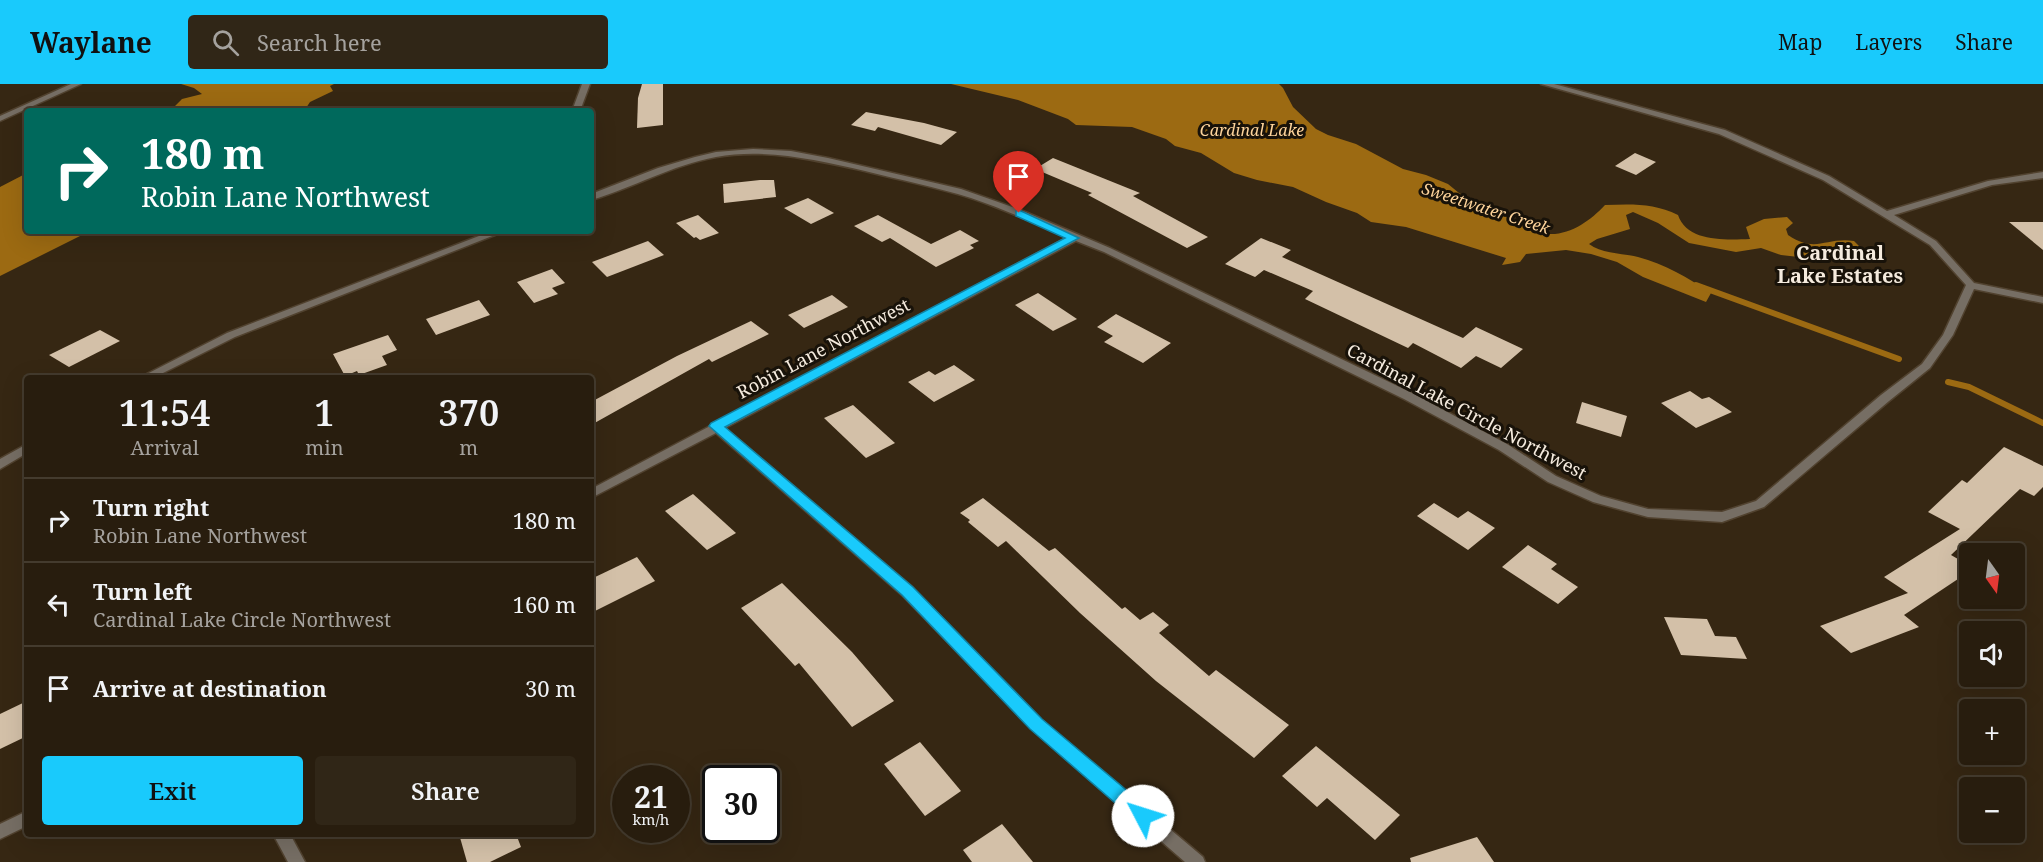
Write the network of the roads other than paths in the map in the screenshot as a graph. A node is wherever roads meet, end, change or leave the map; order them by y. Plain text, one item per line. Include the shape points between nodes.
1 (78, 84) edge
2 (586, 84) edge
3 (1545, 84) edge
4 (24, 108) edge
5 (25, 108) edge
6 (577, 108) edge
7 (0, 119) edge
8 (2043, 175) edge
9 (594, 196) edge
10 (1887, 214) junction
11 (492, 234) edge
12 (1074, 238) junction
13 (1971, 285) junction
14 (2043, 300) edge
15 (150, 375) edge
16 (716, 426) junction
17 (24, 450) edge
18 (0, 465) edge
19 (594, 492) edge
20 (24, 820) edge
21 (0, 832) edge
22 (283, 837) edge
23 (297, 862) edge
24 (1197, 862) edge

1 - 5 street
2 - 6 street
3 - 10 street via 1722,132 1826,178
4 - 7 street
8 - 10 street via 1991,183
9 - 12 street, Cardinal Lake Circle Northwest via 668,168 734,152 790,154 920,181 1001,205
10 - 13 street via 1933,243
11 - 15 street via 277,316
12 - 13 street, Cardinal Lake Circle Northwest via 1107,250 1408,396 1503,447 1552,479 1597,499 1658,514 1722,517 1760,504 1926,366 1948,335
12 - 16 street, Robin Lane Northwest
13 - 14 street
16 - 19 street, Robin Lane Northwest
16 - 24 street via 908,591 1036,724
17 - 18 street
20 - 21 street
22 - 23 street

